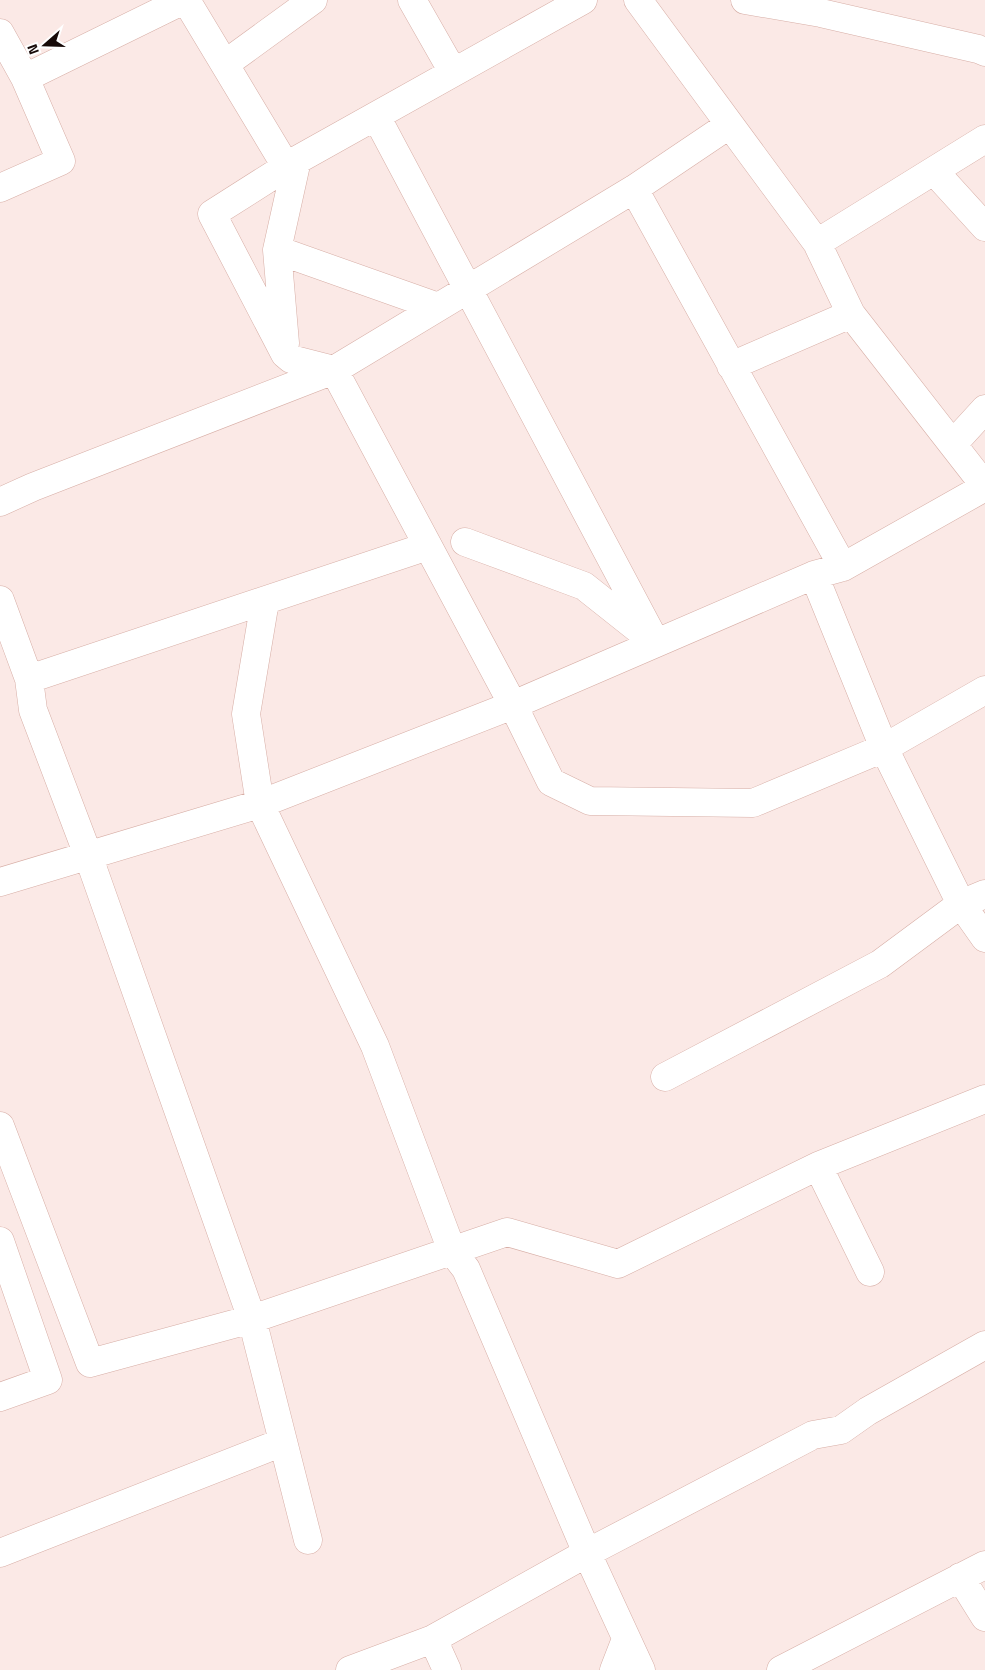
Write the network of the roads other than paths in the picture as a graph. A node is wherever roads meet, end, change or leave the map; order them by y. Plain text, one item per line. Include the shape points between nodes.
1 (185, 0) edge
2 (313, 0) edge
3 (412, 0) edge
4 (584, 0) edge
5 (638, 0) edge
6 (745, 0) edge
7 (0, 33) edge
8 (985, 52) edge
9 (225, 64) junction
10 (453, 72) junction
11 (25, 78) junction
12 (376, 116) junction
13 (729, 125) junction
14 (985, 139) edge
15 (297, 160) junction
16 (934, 171) junction
17 (0, 188) edge
18 (634, 189) junction
19 (985, 227) edge
20 (817, 243) junction
21 (277, 250) junction
22 (468, 289) junction
23 (438, 307) junction
24 (852, 314) junction
25 (285, 354) junction
26 (731, 366) junction
27 (334, 370) junction
28 (985, 409) edge
29 (953, 444) junction
30 (985, 486) edge
31 (0, 502) edge
32 (466, 542) dead end
33 (428, 546) junction
34 (843, 567) junction
35 (814, 575) junction
36 (0, 600) edge
37 (265, 601) junction
38 (656, 643) junction
39 (29, 679) junction
40 (985, 690) edge
41 (513, 705) junction
42 (884, 748) junction
43 (260, 804) junction
44 (88, 855) junction
45 (0, 882) edge
46 (973, 899) edge
47 (985, 938) edge
48 (665, 1077) dead end
49 (985, 1099) edge
50 (0, 1126) edge
51 (818, 1166) junction
52 (0, 1241) edge
53 (452, 1251) junction
54 (870, 1272) dead end
55 (252, 1319) junction
56 (985, 1345) edge
57 (0, 1397) edge
58 (283, 1442) junction
59 (308, 1540) dead end
60 (0, 1553) edge
61 (586, 1553) junction
62 (985, 1564) edge
63 (960, 1578) junction
64 (985, 1617) edge
65 (433, 1639) junction
66 (626, 1639) junction
67 (350, 1670) edge
68 (447, 1670) edge
69 (614, 1670) edge
70 (640, 1670) edge
71 (780, 1670) edge

1 - 9 street
1 - 11 street
2 - 9 street
3 - 10 street
4 - 10 street
5 - 13 street
6 - 8 street via 821,13
7 - 11 street
9 - 15 street via 284,163
10 - 12 street
11 - 17 street via 61,161
12 - 15 street
12 - 22 street
13 - 18 street
13 - 20 street
14 - 16 street
15 - 21 street
15 - 25 street via 212,214
16 - 19 street
16 - 20 street
18 - 22 street
18 - 26 street
20 - 24 street
21 - 23 street
21 - 25 street
22 - 23 street
22 - 38 street
23 - 27 street
24 - 26 street
24 - 29 street
25 - 27 street via 291,359
26 - 34 street
27 - 31 street
27 - 33 street
28 - 29 street
29 - 30 street
30 - 34 street
32 - 38 street via 584,586
33 - 37 street
33 - 41 street
34 - 35 street
35 - 38 street
35 - 42 street
36 - 39 street
37 - 39 street
37 - 43 street via 246,714
38 - 41 street
39 - 44 street via 33,710
40 - 42 street
41 - 42 street via 550,782 590,801 753,803
41 - 43 street
42 - 46 street
43 - 44 street
43 - 53 street via 375,1046
44 - 45 street
44 - 55 street
46 - 47 street
46 - 48 street via 880,964
49 - 51 street
50 - 55 street via 90,1363
51 - 53 street via 618,1264 507,1232
51 - 54 street
52 - 57 street via 48,1380
53 - 55 street
53 - 61 street via 466,1268
55 - 58 street
56 - 61 street via 868,1411 841,1430 813,1435
58 - 59 street
58 - 60 street
61 - 65 street
61 - 66 street
62 - 63 street
63 - 64 street
63 - 71 street
65 - 67 street
65 - 68 street
66 - 69 street
66 - 70 street

